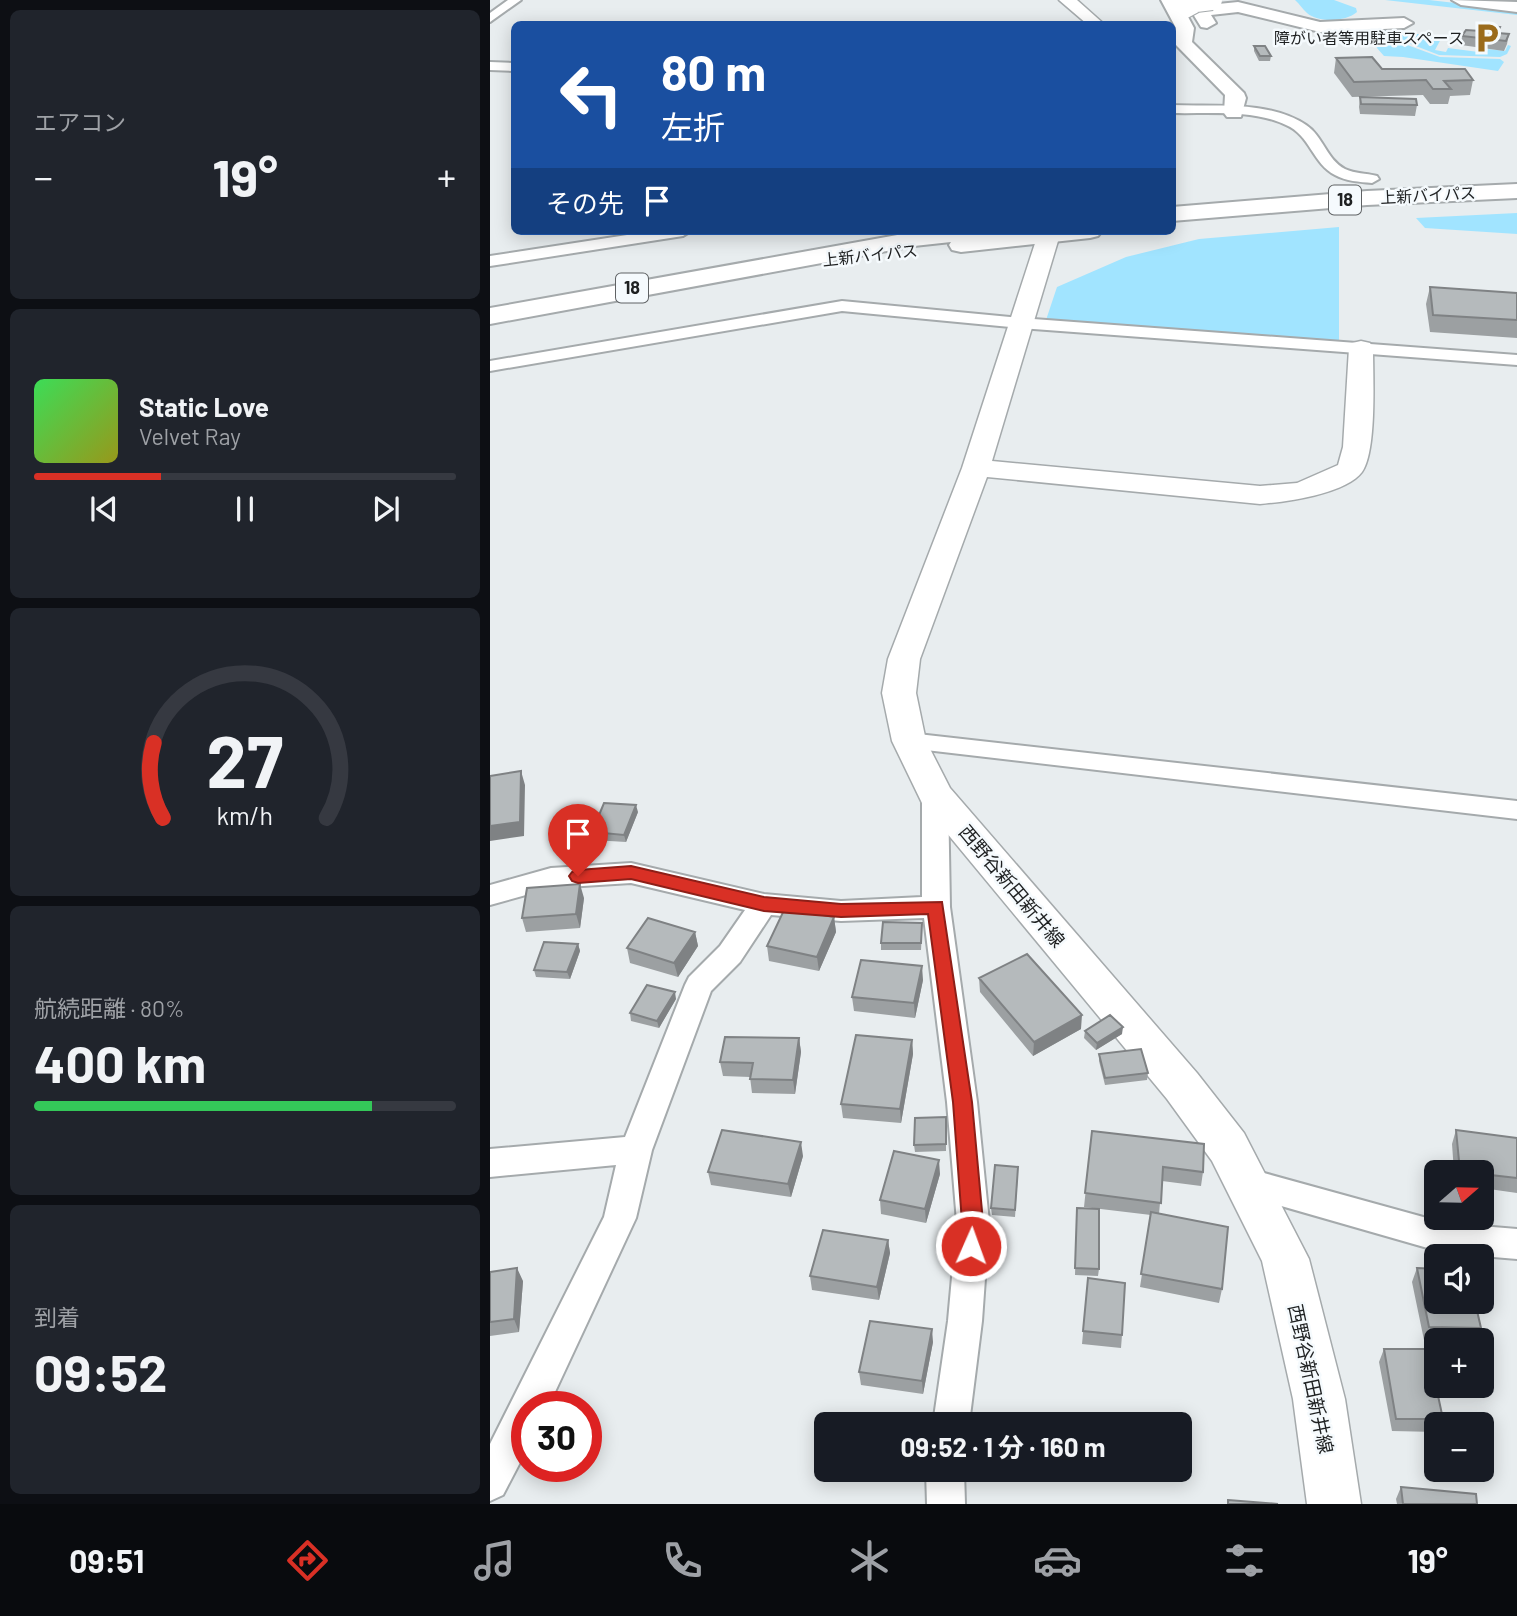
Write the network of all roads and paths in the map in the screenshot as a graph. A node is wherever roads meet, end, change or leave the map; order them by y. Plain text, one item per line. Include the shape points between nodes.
1 (515, 0) edge
2 (1067, 0) edge
3 (1212, 0) edge
4 (1461, 0) edge
5 (1180, 3) edge
6 (1361, 7) dead end
7 (1517, 7) edge
8 (490, 19) edge
9 (1092, 21) edge
10 (1404, 23) dead end
11 (1229, 60) dead end
12 (490, 66) edge
13 (511, 67) edge
14 (1176, 109) edge
15 (1242, 113) junction
16 (1372, 179) dead end
17 (1517, 191) edge
18 (1517, 202) edge
19 (1176, 214) edge
20 (1176, 225) edge
21 (657, 235) edge
22 (951, 235) edge
23 (1032, 235) edge
24 (1048, 235) edge
25 (490, 261) edge
26 (775, 265) junction
27 (490, 316) edge
28 (1020, 323) junction
29 (1362, 348) junction
30 (1517, 360) edge
31 (490, 366) edge
32 (976, 468) junction
33 (909, 741) junction
34 (935, 794) junction
35 (1517, 810) edge
36 (490, 895) edge
37 (764, 904) junction
38 (936, 907) junction
39 (636, 1150) junction
40 (490, 1163) edge
41 (1246, 1182) junction
42 (1517, 1244) edge
43 (537, 1391) edge
44 (953, 1412) edge
45 (511, 1442) edge
46 (490, 1482) edge
47 (945, 1482) edge
48 (946, 1504) edge
49 (1334, 1504) edge

1 - 8 street
2 - 9 main road
3 - 5 highway, bridge
3 - 6 highway via 1247,2 1329,23 1359,19 1364,12
4 - 7 highway
5 - 10 highway via 1213,29 1204,10 1230,6 1320,27
5 - 15 highway via 1185,38 1234,93
11 - 15 highway via 1252,105
12 - 13 street
14 - 15 street
15 - 16 street via 1294,122 1334,170 1343,176
17 - 19 highway, 上新バイパス / 18
18 - 20 highway, 上新バイパス / 18
21 - 25 street
22 - 26 highway, 上新バイパス / 18
23 - 26 highway, 上新バイパス / 18
24 - 28 main road, 西野谷新田新井線
26 - 27 highway, 上新バイパス / 18
28 - 29 street
28 - 31 street via 842,306
28 - 32 main road, 西野谷新田新井線
29 - 30 street
29 - 32 main road via 1357,447 1350,469 1297,494 1260,495
32 - 33 main road, 西野谷新田新井線 via 904,659 900,693
33 - 34 main road, 西野谷新田新井線
33 - 35 street
34 - 38 street
34 - 41 main road, 西野谷新田新井線 via 1182,1087 1228,1147
36 - 37 street via 551,878 631,873
37 - 38 street via 841,911
37 - 39 street via 730,954 699,985
38 - 44 street via 973,1222
39 - 40 street
39 - 43 street via 620,1218
41 - 42 street via 1444,1238
41 - 49 main road, 西野谷新田新井線 via 1285,1259 1319,1399
45 - 46 street
47 - 48 street

